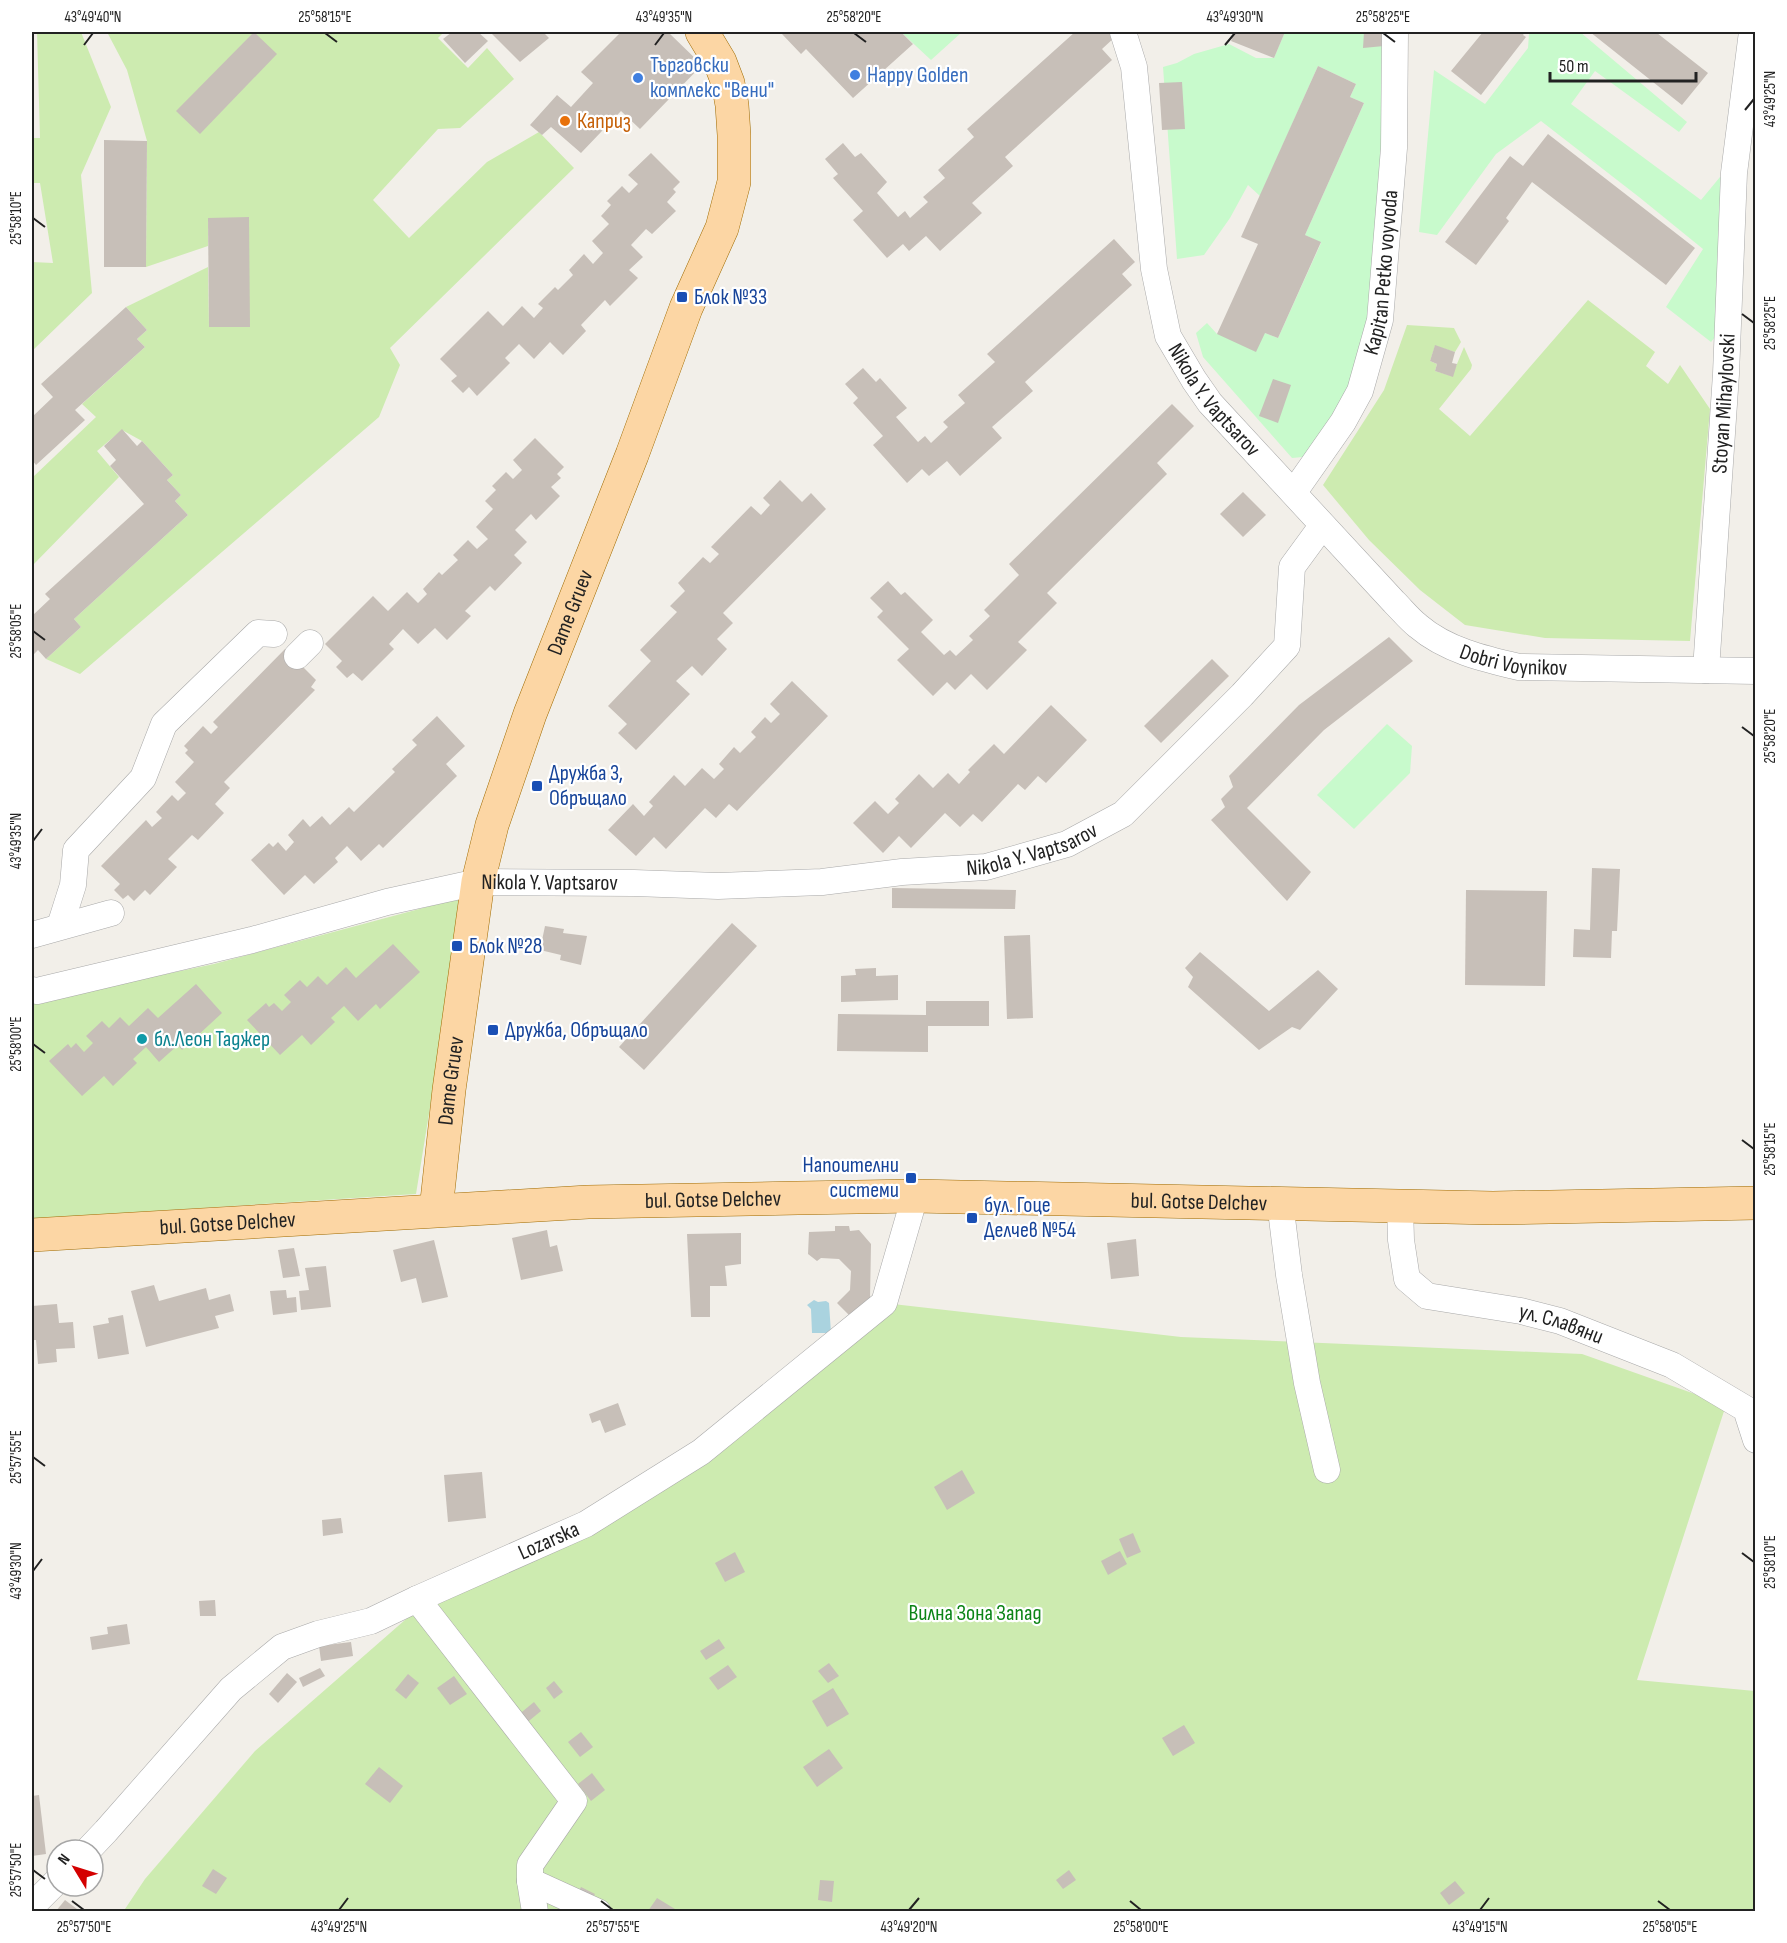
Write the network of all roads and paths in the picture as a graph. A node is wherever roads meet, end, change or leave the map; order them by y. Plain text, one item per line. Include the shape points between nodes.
1 (702, 32) edge
2 (1123, 32) edge
3 (1395, 32) edge
4 (1752, 32) edge
5 (1294, 492) junction
6 (1322, 526) junction
7 (273, 634) dead end
8 (1706, 670) junction
9 (1755, 671) edge
10 (478, 882) junction
11 (111, 913) dead end
12 (60, 926) junction
13 (32, 935) edge
14 (32, 990) edge
15 (915, 1196) junction
16 (1280, 1202) junction
17 (1755, 1203) edge
18 (1400, 1206) junction
19 (436, 1210) junction
20 (32, 1235) edge
21 (1751, 1410) edge
22 (1755, 1440) edge
23 (1328, 1470) dead end
24 (417, 1599) junction
25 (100, 1838) edge
26 (530, 1881) junction
27 (45, 1893) edge
28 (32, 1906) edge
29 (535, 1911) edge
30 (598, 1911) edge

1 - 10 main road, Dame Gruev via 728,83 732,105 732,191 722,228 686,308 530,714 492,825
2 - 5 street, Nikola Y. Vaptsarov via 1134,67 1154,269 1168,336 1210,404
3 - 5 street, Kapitan Petko voyvoda via 1394,148 1380,320 1360,391
4 - 8 street, Stoyan Mihaylovski via 1734,173 1726,374
5 - 6 street, Nikola Y. Vaptsarov
6 - 8 street, Dobri Voynikov via 1419,627 1445,644 1484,659 1519,668
6 - 10 street, Nikola Y. Vaptsarov via 1292,567 1287,646 1123,814 1067,844 986,867 822,882 718,886
7 - 12 street via 258,633 164,724 143,778 76,850 73,885
8 - 9 street, Dobri Voynikov
10 - 14 street, Nikola Y. Vaptsarov via 206,951
10 - 19 main road, Dame Gruev
11 - 12 street
12 - 13 street
15 - 16 main road, bul. Gotse Delchev
15 - 19 main road, bul. Gotse Delchev via 588,1202
15 - 24 street, Lozarska via 884,1303 701,1452 586,1524
16 - 18 main road, bul. Gotse Delchev
16 - 23 street via 1307,1383
17 - 18 main road, bul. Gotse Delchev
18 - 21 street, ул. Славяни via 1407,1278 1427,1296 1560,1321 1672,1365
19 - 20 main road, bul. Gotse Delchev
21 - 22 street, ул. Славяни
24 - 25 street, Lozarska via 371,1621 282,1647 231,1689
24 - 26 street via 574,1801 530,1865
26 - 29 street
26 - 30 street
27 - 28 street

